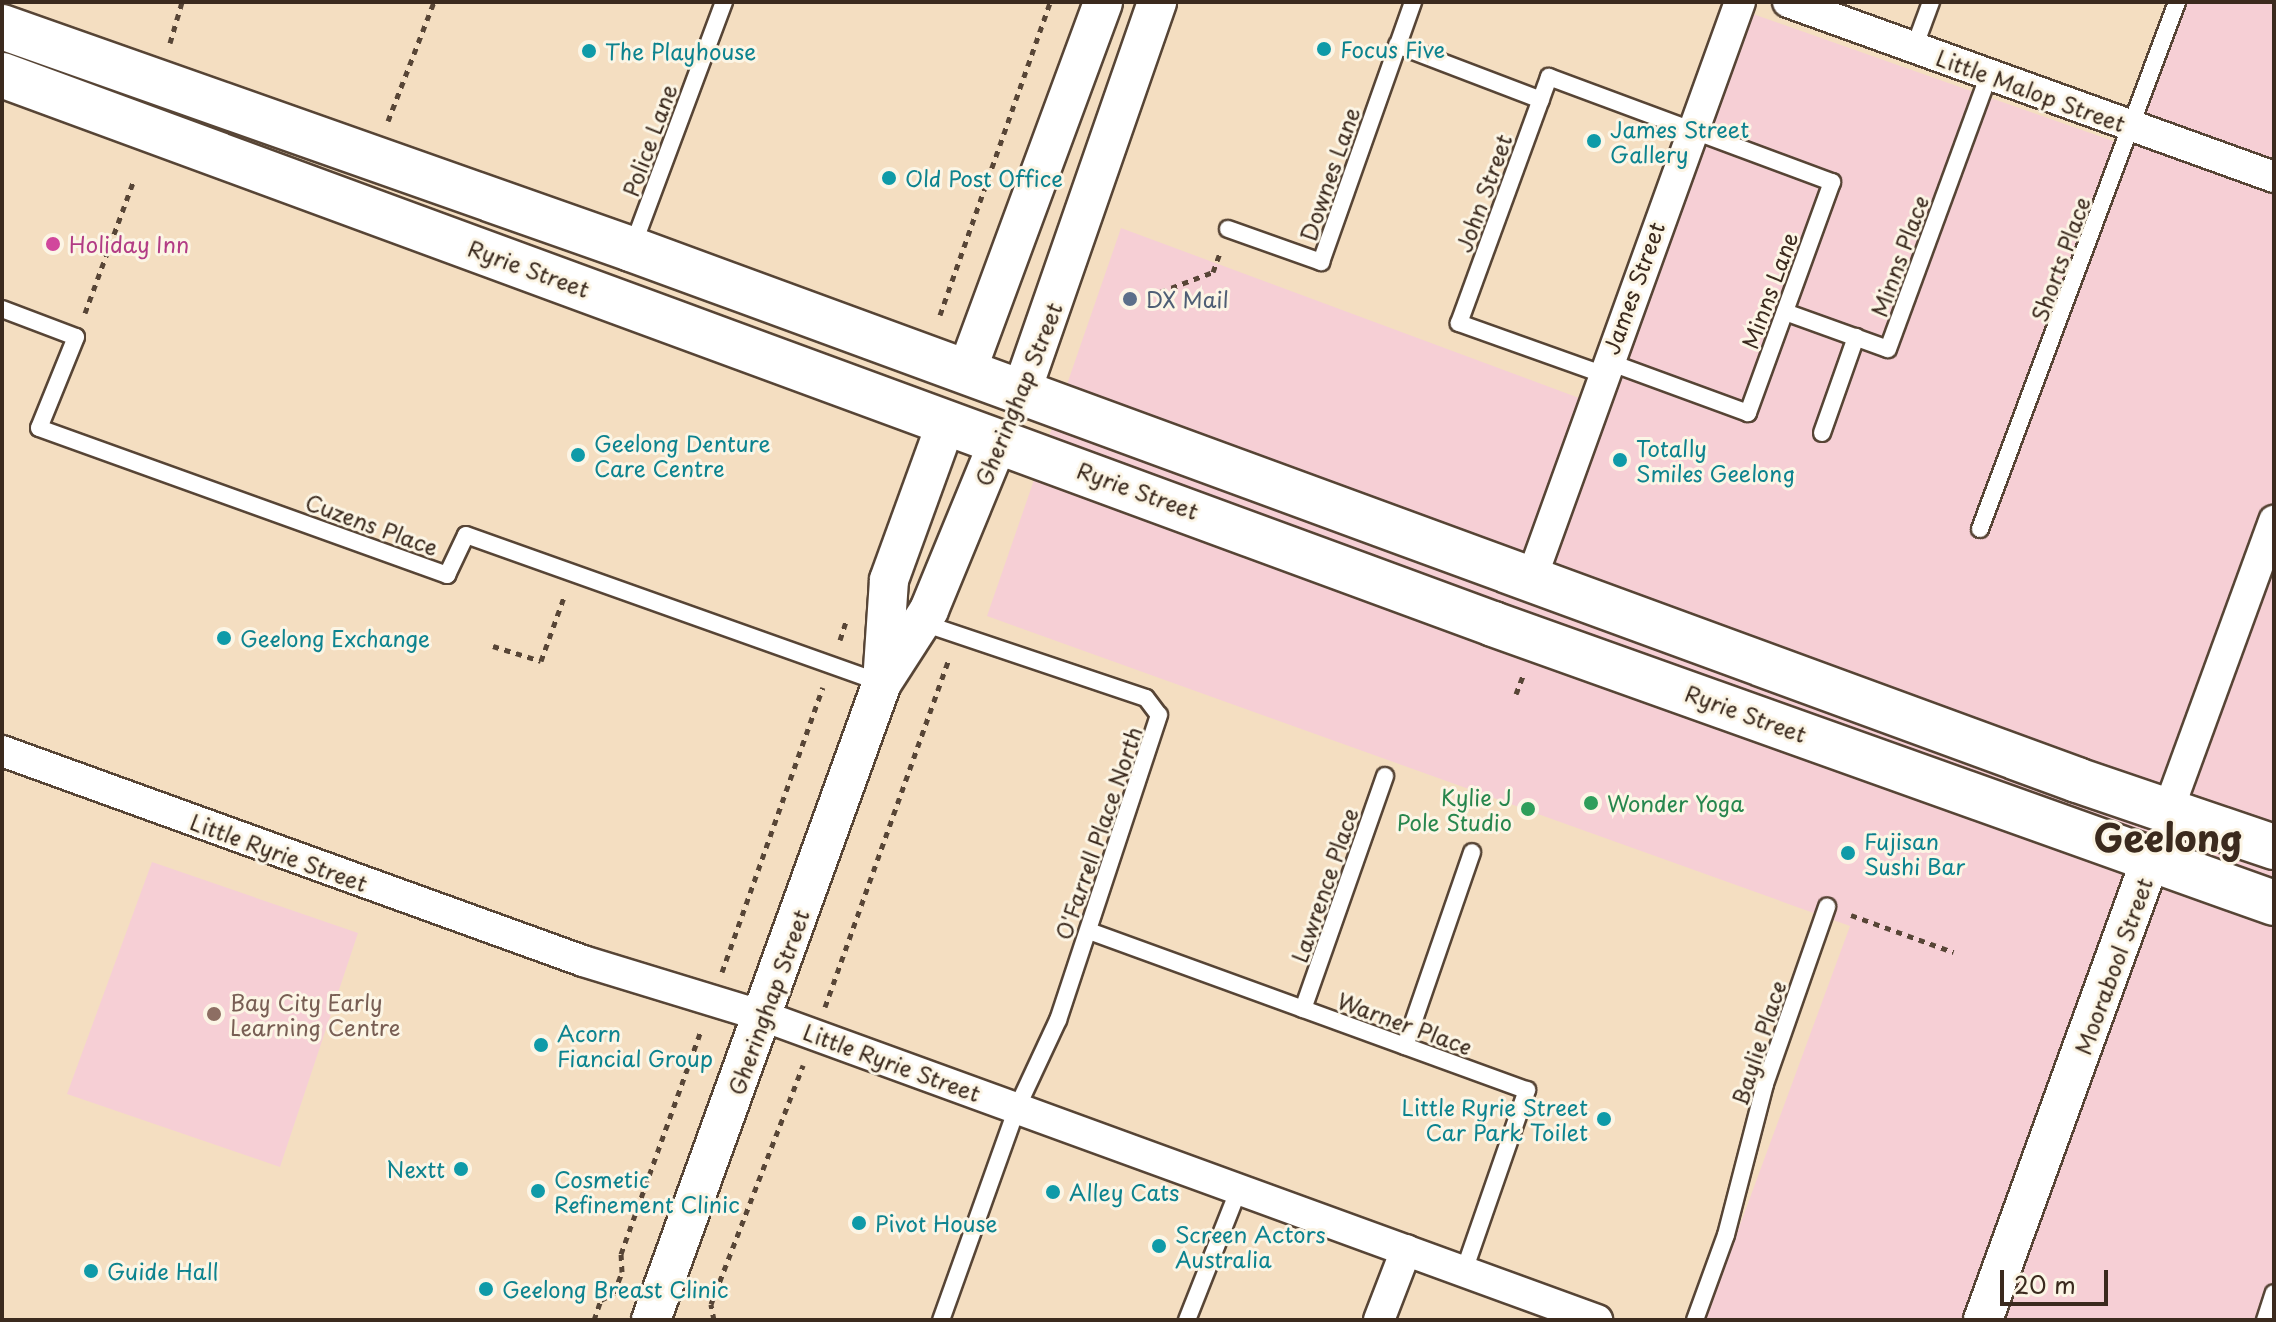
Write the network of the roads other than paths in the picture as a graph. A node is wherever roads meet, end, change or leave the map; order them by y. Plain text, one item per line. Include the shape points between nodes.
1 (724, 2) edge
2 (1103, 2) edge
3 (1157, 2) edge
4 (1413, 2) edge
5 (1740, 2) edge
6 (1931, 2) edge
7 (2177, 2) edge
8 (1795, 3) edge
9 (2, 27) edge
10 (1397, 45) junction
11 (1914, 48) junction
12 (2, 75) edge
13 (1989, 75) junction
14 (1541, 100) junction
15 (2132, 126) junction
16 (1691, 130) junction
17 (2274, 177) edge
18 (1228, 229) road end
19 (631, 249) junction
20 (2, 309) edge
21 (1785, 312) junction
22 (1856, 337) junction
23 (1604, 368) junction
24 (966, 373) junction
25 (1021, 393) junction
26 (947, 421) junction
27 (1822, 433) dead end
28 (999, 440) junction
29 (2274, 521) edge
30 (1980, 529) dead end
31 (1532, 577) junction
32 (884, 610) junction
33 (923, 622) junction
34 (882, 683) junction
35 (2, 751) edge
36 (1385, 776) dead end
37 (2169, 808) junction
38 (2274, 847) edge
39 (1472, 852) dead end
40 (2151, 859) junction
41 (2274, 903) edge
42 (1827, 907) road end
43 (1089, 931) junction
44 (1303, 1009) junction
45 (763, 1016) junction
46 (1405, 1046) junction
47 (1017, 1108) junction
48 (1238, 1191) junction
49 (1406, 1250) junction
50 (1464, 1271) junction
51 (2274, 1293) edge
52 (651, 1320) edge
53 (941, 1320) edge
54 (1187, 1320) edge
55 (1379, 1320) edge
56 (1597, 1320) edge
57 (1695, 1320) edge
58 (1983, 1320) edge
59 (2265, 1320) edge

1 - 19 lane, Police Lane
2 - 24 street, Gheringhap Street
3 - 25 street, Gheringhap Street
4 - 10 lane, Downes Lane
5 - 16 street, James Street
6 - 11 lane
7 - 15 lane, Shorts Place
8 - 11 street, Little Malop Street
9 - 19 main road
10 - 14 lane
10 - 18 lane, Downes Lane via 1321,262
11 - 13 street, Little Malop Street
12 - 26 main road, Ryrie Street
13 - 15 street, Little Malop Street
13 - 22 lane, Minns Place via 1888,349
14 - 16 lane via 1549,77
14 - 23 lane, John Street via 1459,323
15 - 17 street, Little Malop Street
15 - 30 lane, Shorts Place
16 - 21 lane, Minns Lane via 1832,182
16 - 23 street, James Street
19 - 24 main road
20 - 34 lane, Cuzens Place via 76,337 39,428 447,575 466,535
21 - 22 lane, Minns Place
21 - 23 lane, Minns Lane via 1748,413
22 - 27 lane
23 - 31 street, James Street
24 - 25 main road
24 - 26 main road, Gheringhap Street
25 - 28 main road, Gheringhap Street
25 - 31 main road
26 - 28 main road, Ryrie Street
26 - 32 street, Gheringhap Street via 894,563
28 - 33 street, Gheringhap Street
28 - 40 main road, Ryrie Street
29 - 37 street, Moorabool Street
31 - 37 main road via 2077,780
32 - 33 lane, O'Farrell Place North
32 - 34 street, Gheringhap Street
33 - 34 street, Gheringhap Street
33 - 43 lane, O'Farrell Place North via 1146,698 1158,708 1156,732
34 - 45 street, Gheringhap Street
35 - 45 street, Little Ryrie Street via 583,961
36 - 44 lane, Lawrence Place
37 - 38 main road
37 - 40 main road, Moorabool Street
39 - 46 lane
40 - 41 main road, Ryrie Street
40 - 58 street, Moorabool Street
42 - 57 lane, Baylie Place via 1765,1084 1726,1235
43 - 44 lane, Warner Place
43 - 47 lane, O'Farrell Place North via 1058,1020
44 - 46 lane, Warner Place
45 - 47 street, Little Ryrie Street
45 - 52 street, Gheringhap Street
46 - 50 lane, Warner Place via 1527,1090
47 - 48 street, Little Ryrie Street
47 - 53 lane, O'Farrell Place North
48 - 49 street, Little Ryrie Street
48 - 54 lane
49 - 50 street, Little Ryrie Street
49 - 55 street
50 - 56 street, Little Ryrie Street
51 - 59 lane

